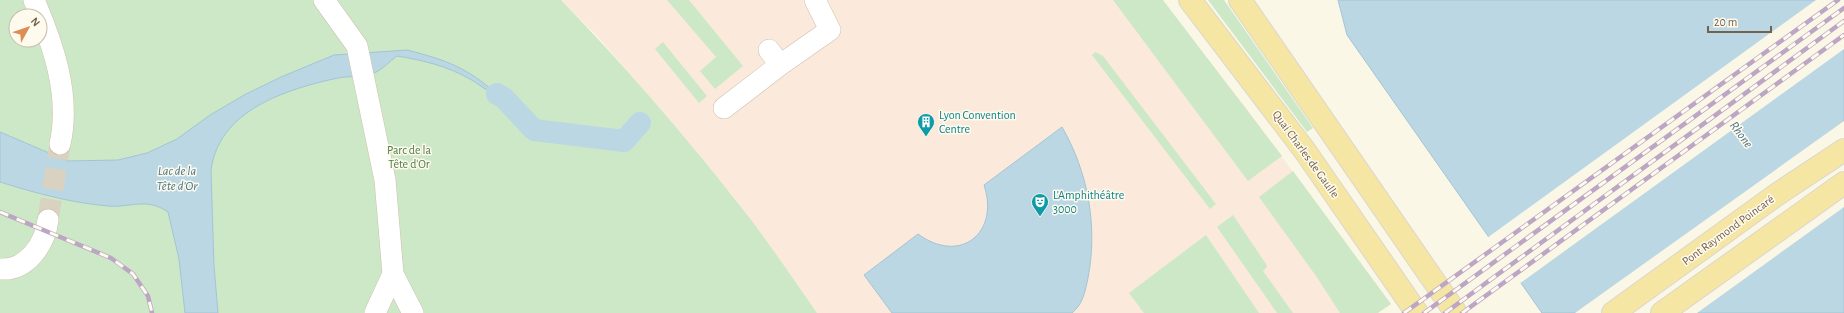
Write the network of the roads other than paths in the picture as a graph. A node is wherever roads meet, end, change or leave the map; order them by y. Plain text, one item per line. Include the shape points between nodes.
1 (34, 0) edge
2 (324, 0) edge
3 (815, 0) edge
4 (1190, 0) edge
5 (1240, 0) edge
6 (724, 108) dead end
7 (60, 144) tunnel mouth
8 (1844, 150) edge
9 (1844, 183) edge
10 (48, 220) tunnel mouth
11 (0, 269) edge
12 (393, 274) junction
13 (375, 313) edge
14 (413, 313) edge
15 (1417, 313) edge
16 (1456, 313) edge
17 (1613, 313) edge
18 (1662, 313) edge

1 - 7 street via 59,73 64,106
2 - 12 street via 357,46 385,180
3 - 6 street via 830,30 774,57
4 - 15 main road, Quai Charles de Gaulle via 1305,151
5 - 16 main road
8 - 17 main road, Pont Raymond Poincaré
9 - 18 main road
10 - 11 street via 45,236 26,262 10,270
12 - 13 street
12 - 14 street

